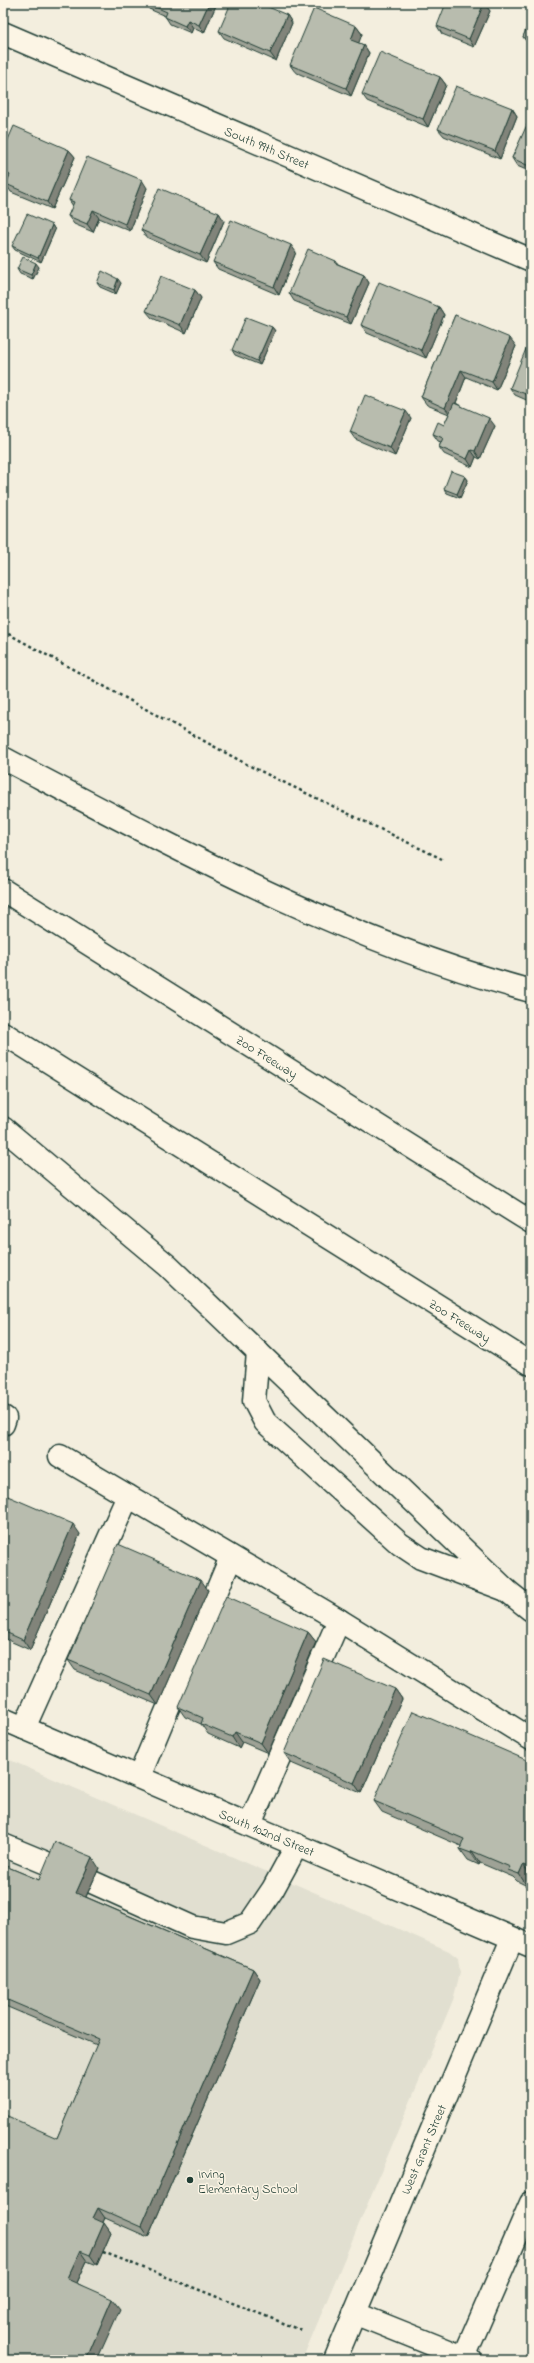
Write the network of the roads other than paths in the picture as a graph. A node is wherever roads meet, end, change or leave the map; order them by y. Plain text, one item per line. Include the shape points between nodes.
1 (3, 33) edge
2 (531, 260) edge
3 (3, 758) edge
4 (3, 890) edge
5 (531, 991) edge
6 (3, 1033) edge
7 (3, 1128) edge
8 (531, 1222) edge
9 (258, 1352) junction
10 (531, 1364) edge
11 (3, 1417) edge
12 (3, 1424) edge
13 (60, 1456) dead end
14 (128, 1496) junction
15 (231, 1557) junction
16 (506, 1590) junction
17 (531, 1610) edge
18 (339, 1620) junction
19 (3, 1719) edge
20 (24, 1728) junction
21 (531, 1739) edge
22 (139, 1777) junction
23 (250, 1824) junction
24 (3, 1845) edge
25 (297, 1845) junction
26 (56, 1867) edge
27 (92, 1882) dead end
28 (522, 1942) edge
29 (531, 2203) edge
30 (354, 2313) junction
31 (467, 2358) edge
32 (335, 2360) edge

1 - 2 main road, South 99th Street
3 - 5 main road via 176,849 265,891 387,944 484,979
4 - 8 main road, Zoo Freeway
6 - 10 main road, Zoo Freeway
7 - 9 main road via 168,1266
9 - 16 main road
9 - 16 main road via 254,1401 265,1422 400,1544 421,1558
11 - 12 main road
13 - 14 main road
14 - 15 main road
14 - 20 main road
15 - 18 main road
15 - 22 main road
16 - 17 main road
18 - 21 main road
18 - 23 main road
19 - 20 main road, South 102nd Street
20 - 22 main road, South 102nd Street
22 - 23 main road, South 102nd Street
23 - 25 main road, South 102nd Street
24 - 26 main road
25 - 27 main road via 273,1889 250,1923 226,1933 192,1927
25 - 28 main road, South 102nd Street
28 - 30 main road, West Grant Street
29 - 31 main road
30 - 31 main road
30 - 32 main road, West Grant Street

